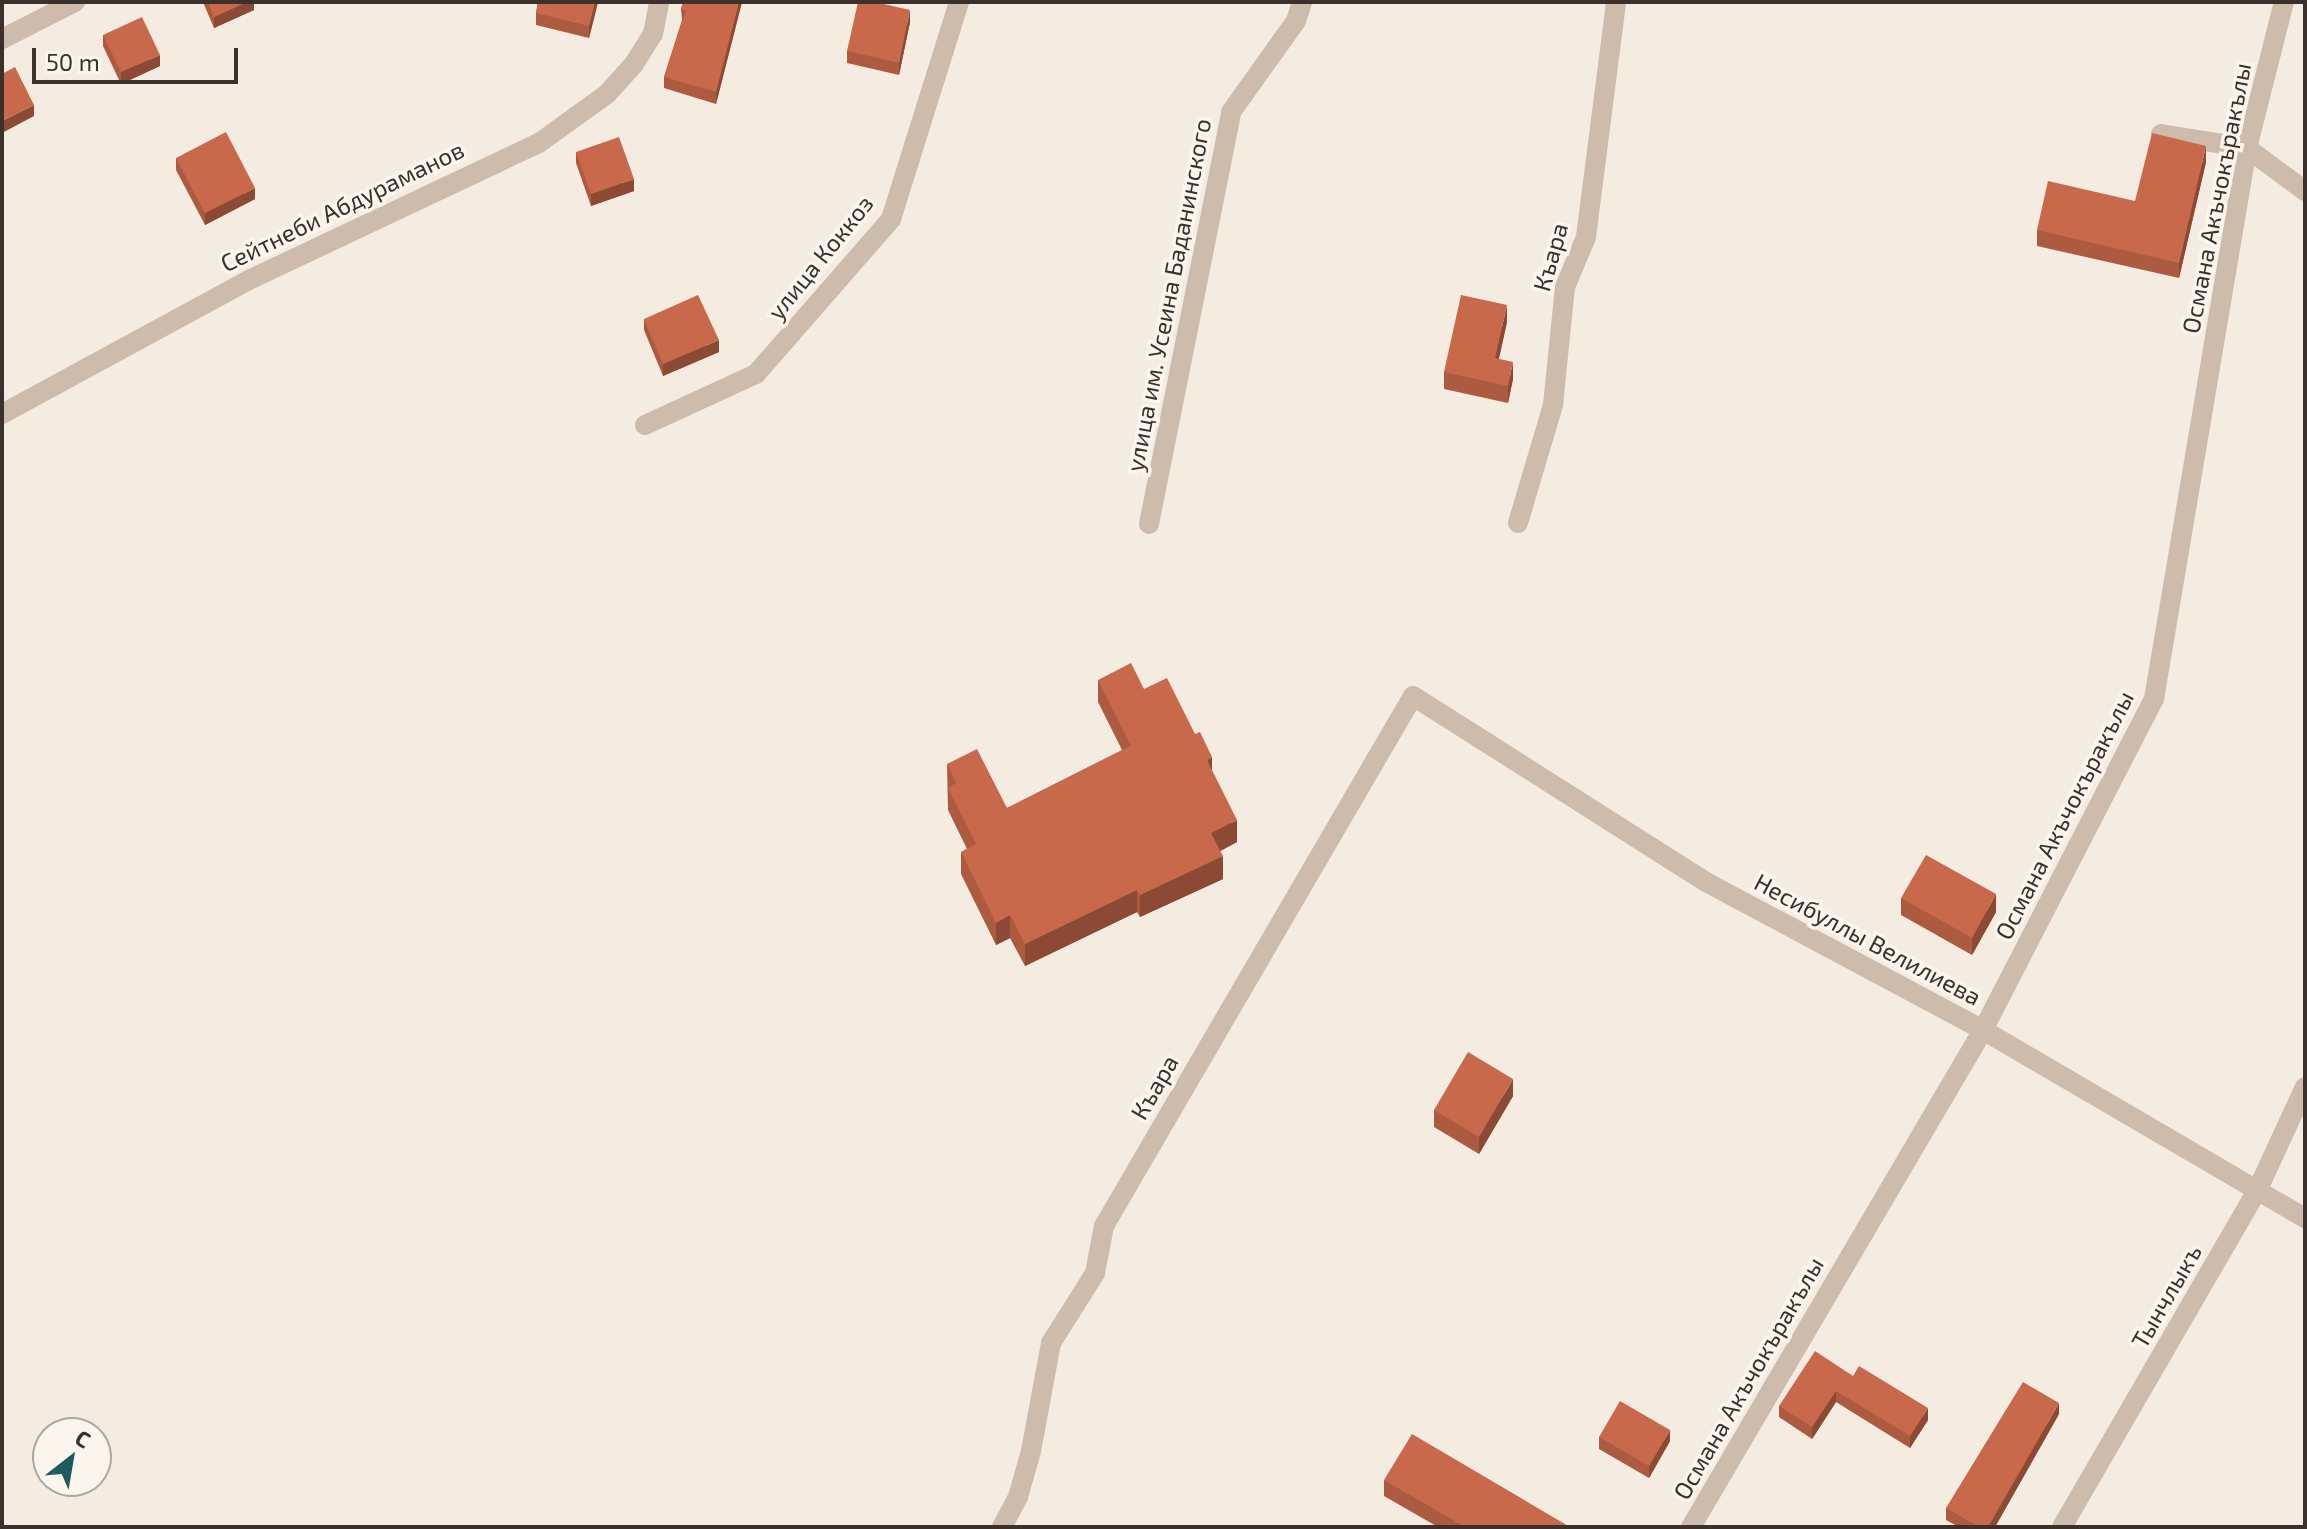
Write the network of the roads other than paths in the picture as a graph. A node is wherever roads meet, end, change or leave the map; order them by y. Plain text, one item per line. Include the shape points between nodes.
1 (75, 2) edge
2 (659, 2) edge
3 (959, 2) edge
4 (1302, 2) edge
5 (1616, 2) edge
6 (2284, 2) edge
7 (2, 39) edge
8 (2161, 134) edge
9 (2247, 148) junction
10 (2305, 191) edge
11 (2, 414) edge
12 (645, 425) dead end
13 (1518, 523) dead end
14 (1149, 524) dead end
15 (1413, 696) joint
16 (1983, 1030) junction
17 (2305, 1087) edge
18 (2258, 1189) junction
19 (2305, 1218) edge
20 (1002, 1527) edge
21 (1691, 1527) edge
22 (2062, 1527) edge

1 - 7 street
2 - 11 street, Сейтнеби Абдураманов via 653,34 634,64 607,94 539,143 251,279
3 - 12 street, улица Коккоз via 891,219 756,374
4 - 14 street, улица им. Усеина Баданинского via 1296,21 1231,112
5 - 13 street, Къара via 1586,237 1565,287 1553,405
6 - 9 street, Османа Акъчокъракълы
8 - 9 street
9 - 10 street
9 - 16 street, Османа Акъчокъракълы via 2154,699
15 - 16 street, Несибуллы Велилиева via 1706,882
15 - 20 street, Къара via 1104,1226 1095,1273 1051,1343 1031,1451 1018,1497
16 - 18 street, Несибуллы Велилиева
16 - 21 street, Османа Акъчокъракълы
17 - 18 street, Тынчлыкъ
18 - 19 street, Несибуллы Велилиева
18 - 22 street, Тынчлыкъ

